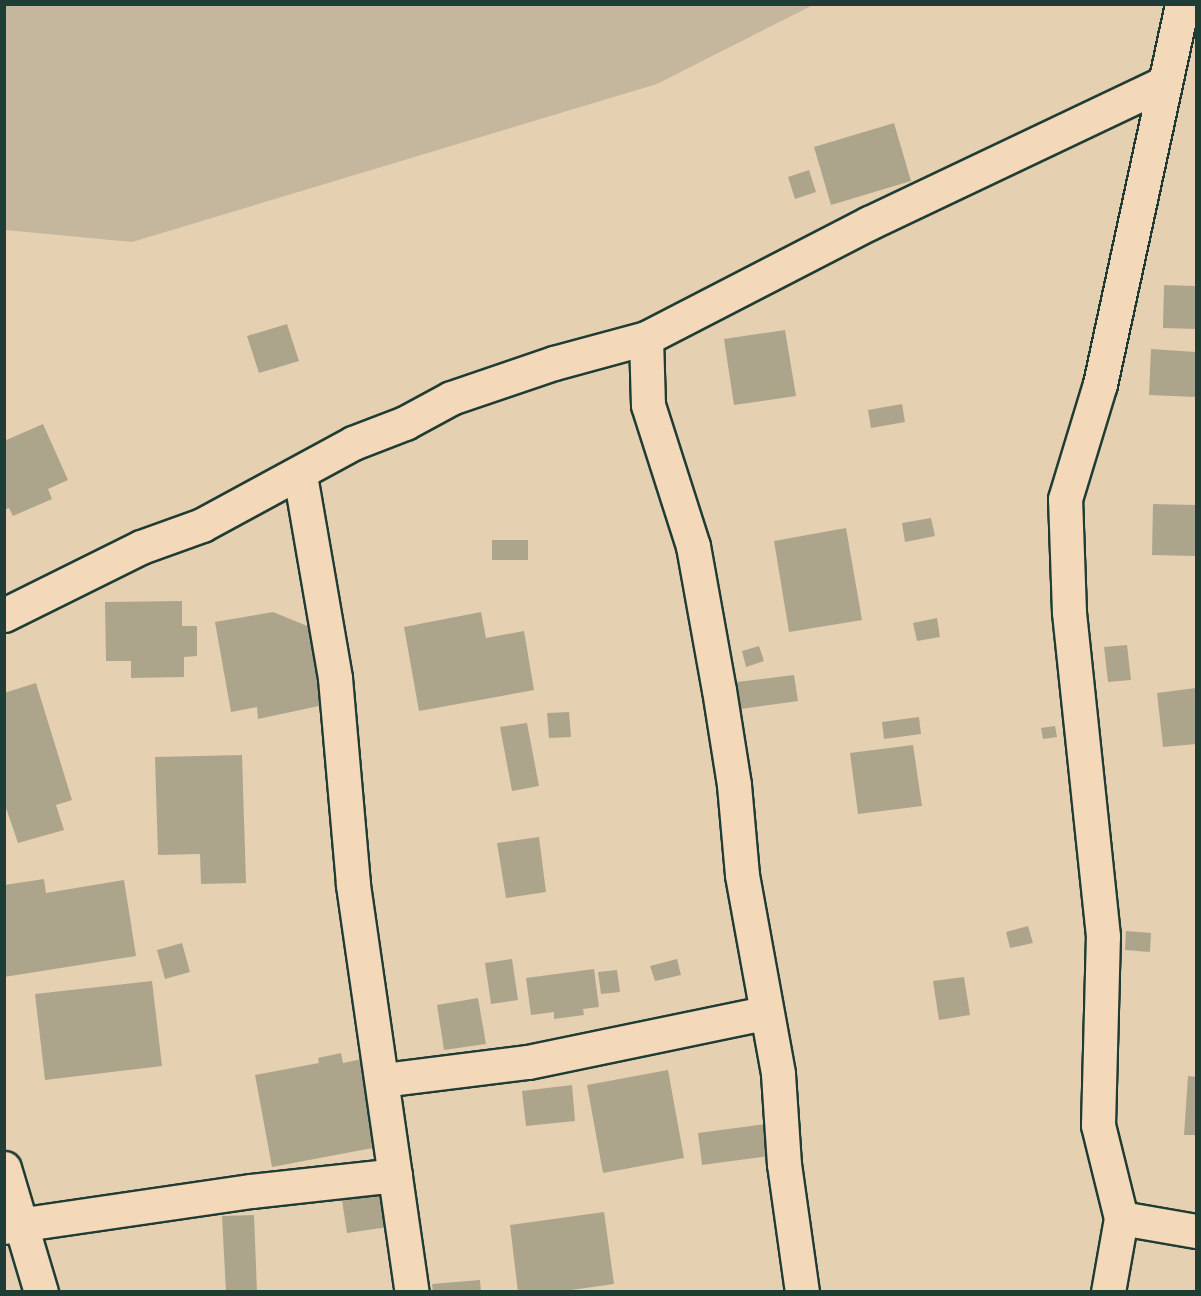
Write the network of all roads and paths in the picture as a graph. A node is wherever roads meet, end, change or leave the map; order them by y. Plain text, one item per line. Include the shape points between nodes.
1 (1182, 4) edge
2 (1164, 83) junction
3 (646, 339) junction
4 (300, 475) junction
5 (4, 615) edge
6 (765, 1012) junction
7 (382, 1080) junction
8 (4, 1168) edge
9 (394, 1175) junction
10 (1121, 1218) junction
11 (13, 1227) edge
12 (1197, 1231) edge
13 (41, 1292) edge
14 (412, 1292) edge
15 (802, 1292) edge
16 (1108, 1292) edge

1 - 2 street
2 - 3 street via 869,223
2 - 10 street via 1100,384 1065,500 1069,612 1103,936 1098,1125
3 - 4 street via 554,363 451,398 405,423 353,443
3 - 6 street via 648,405 693,546 703,595 734,785 741,875
4 - 5 street via 202,525 141,547
4 - 7 street via 335,678 353,885
6 - 7 street via 528,1062
6 - 15 street via 778,1074 784,1164
7 - 9 street
8 - 11 street
9 - 11 street via 251,1191
9 - 14 street
10 - 12 street
10 - 16 street
11 - 13 street

